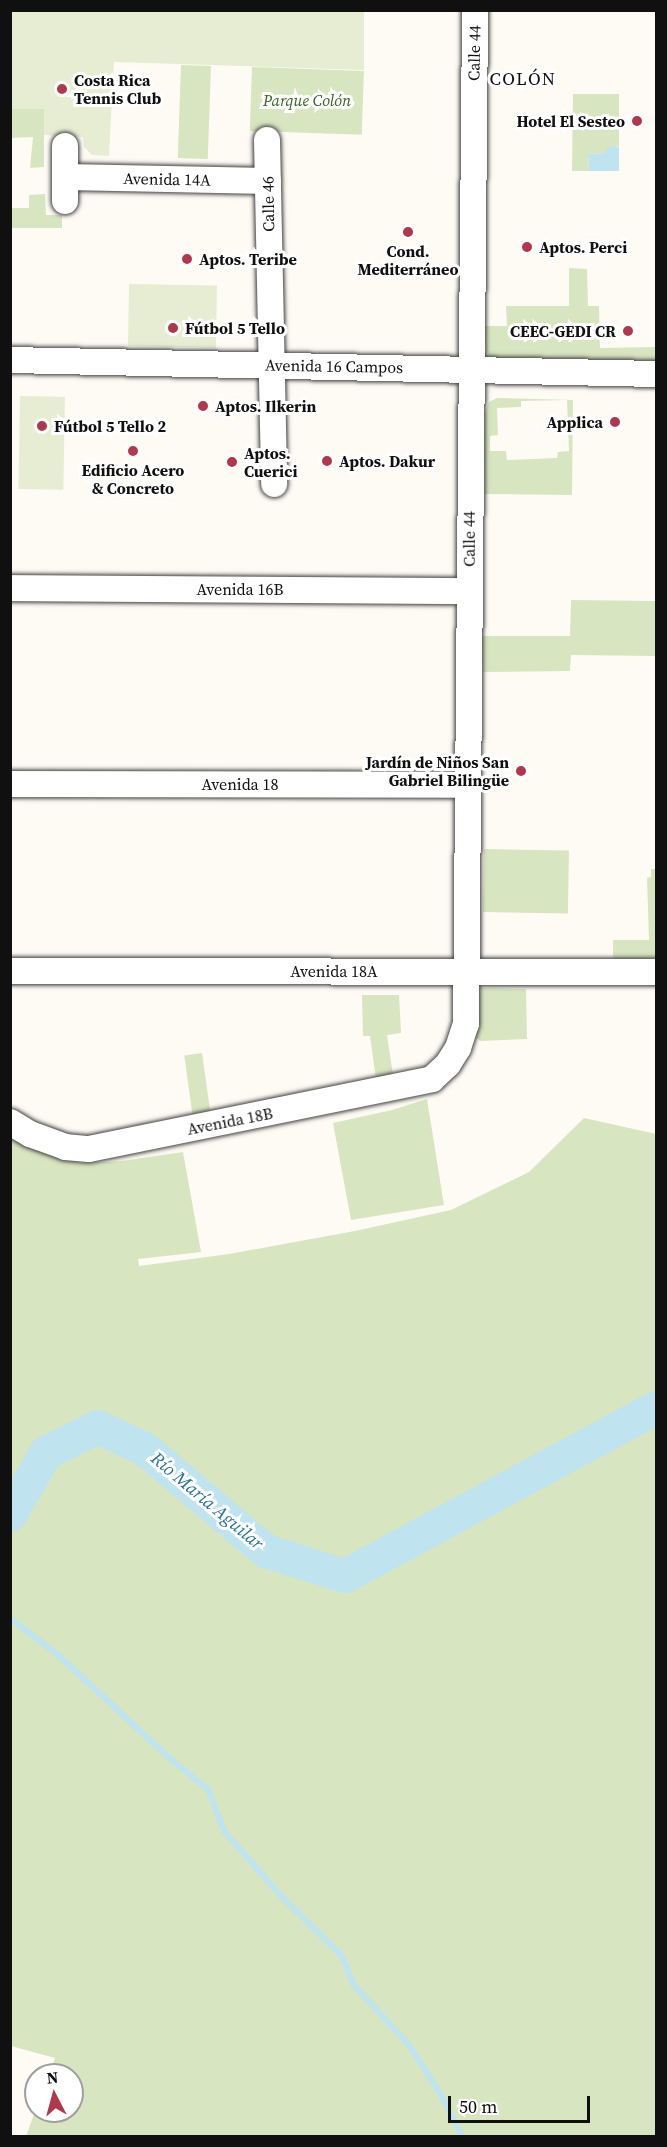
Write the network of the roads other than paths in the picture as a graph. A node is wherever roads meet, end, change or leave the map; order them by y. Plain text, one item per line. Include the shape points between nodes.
1 (475, 10) edge
2 (267, 140) dead end
3 (65, 146) dead end
4 (268, 181) junction
5 (10, 360) edge
6 (271, 365) junction
7 (471, 369) junction
8 (657, 374) edge
9 (274, 484) dead end
10 (10, 588) edge
11 (469, 591) junction
12 (10, 784) edge
13 (469, 785) junction
14 (10, 971) edge
15 (466, 971) junction
16 (657, 972) edge
17 (448, 1064) joint
18 (10, 1122) edge

1 - 7 street, Calle 44
2 - 4 street, Calle 46
3 - 4 street, Avenida 14A via 66,189
4 - 6 street, Calle 46
5 - 6 street, Avenida 16 Campos
6 - 7 street, Avenida 16 Campos
6 - 9 street, Calle 46
7 - 8 street, Avenida 16 Campos
7 - 11 street, Calle 44
10 - 11 street, Avenida 16B
11 - 13 street, Calle 44
12 - 13 street, Avenida 18
13 - 15 street, Calle 44
14 - 15 street, Avenida 18A
15 - 16 street, Avenida 18A
15 - 17 street, Calle 44 via 466,1024
17 - 18 street, Avenida 18B via 432,1079 401,1087 89,1149 65,1147

